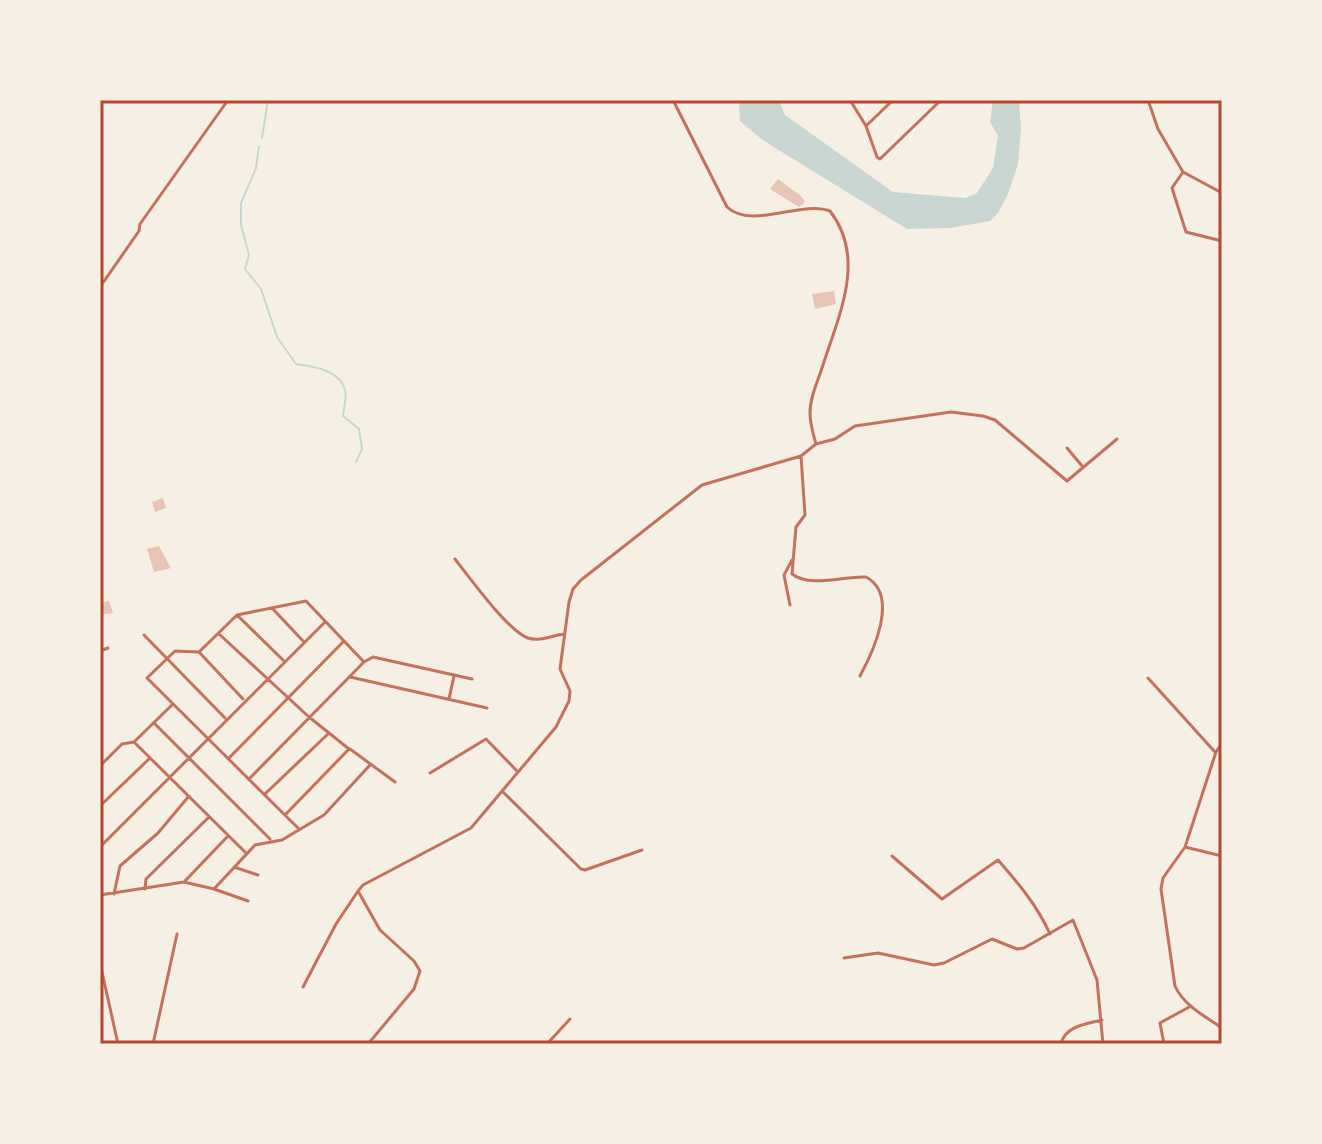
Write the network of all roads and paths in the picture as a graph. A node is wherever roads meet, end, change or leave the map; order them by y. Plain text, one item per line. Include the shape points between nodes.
1 (228, 100) edge
2 (673, 100) edge
3 (850, 100) edge
4 (893, 100) edge
5 (941, 100) edge
6 (1148, 100) edge
7 (866, 126) junction
8 (1183, 172) junction
9 (1222, 193) edge
10 (1222, 241) edge
11 (100, 287) edge
12 (1117, 439) dead end
13 (816, 444) junction
14 (1067, 448) dead end
15 (801, 456) junction
16 (1084, 468) junction
17 (455, 559) dead end
18 (792, 560) junction
19 (790, 605) dead end
20 (272, 608) junction
21 (237, 615) junction
22 (325, 622) junction
23 (219, 634) junction
24 (565, 634) junction
25 (144, 635) dead end
26 (345, 640) junction
27 (304, 642) junction
28 (108, 648) dead end
29 (100, 651) edge
30 (199, 652) junction
31 (168, 659) junction
32 (284, 661) junction
33 (364, 662) junction
34 (454, 675) junction
35 (348, 676) junction
36 (860, 676) dead end
37 (1148, 678) dead end
38 (266, 679) junction
39 (472, 679) dead end
40 (287, 698) junction
41 (449, 699) junction
42 (244, 700) junction
43 (173, 704) junction
44 (487, 708) dead end
45 (309, 717) junction
46 (226, 719) junction
47 (154, 723) junction
48 (329, 733) junction
49 (206, 738) junction
50 (134, 742) junction
51 (1222, 743) edge
52 (349, 749) junction
53 (1216, 752) junction
54 (150, 757) junction
55 (229, 758) junction
56 (187, 759) junction
57 (370, 765) junction
58 (100, 766) edge
59 (517, 771) junction
60 (430, 773) dead end
61 (169, 777) junction
62 (249, 779) junction
63 (395, 782) dead end
64 (503, 792) junction
65 (266, 793) junction
66 (189, 796) junction
67 (100, 806) edge
68 (285, 815) junction
69 (209, 817) junction
70 (299, 829) junction
71 (229, 836) junction
72 (271, 840) junction
73 (102, 841) edge
74 (100, 847) edge
75 (1185, 847) junction
76 (642, 850) dead end
77 (246, 853) junction
78 (892, 856) dead end
79 (1222, 856) edge
80 (234, 867) junction
81 (258, 875) dead end
82 (184, 882) junction
83 (145, 889) junction
84 (214, 889) junction
85 (358, 891) junction
86 (114, 894) junction
87 (100, 895) edge
88 (248, 901) dead end
89 (177, 934) dead end
90 (1050, 934) junction
91 (844, 958) dead end
92 (100, 963) edge
93 (303, 987) dead end
94 (1191, 1006) junction
95 (570, 1019) dead end
96 (1102, 1020) junction
97 (1222, 1028) edge
98 (118, 1044) edge
99 (153, 1044) edge
100 (368, 1044) edge
101 (547, 1044) edge
102 (1061, 1044) edge
103 (1103, 1044) edge
104 (1164, 1044) edge

1 - 11 street
2 - 13 street via 734,213 764,216 819,207 830,211 848,245 845,295 811,401
3 - 7 street
4 - 7 street
5 - 7 street via 884,158 877,157
6 - 8 street
8 - 9 street
8 - 10 street via 1172,188 1186,232
12 - 16 street
13 - 15 street
13 - 16 street via 855,426 951,412 995,420 1067,481
14 - 16 street
15 - 18 street via 804,517 796,527
15 - 24 street via 702,485 581,580 569,602
17 - 24 street via 522,635 536,639
18 - 19 street via 784,575
18 - 36 street via 790,570 797,578 866,577 881,592 882,623
20 - 21 street
20 - 22 street via 306,601
20 - 27 street
21 - 23 street
21 - 32 street
22 - 26 street
22 - 27 street
23 - 30 street
23 - 38 street
24 - 59 street via 560,669 570,691 566,710
25 - 31 street
26 - 33 street
26 - 40 street
27 - 32 street
28 - 29 street
30 - 31 street via 175,651
30 - 42 street
31 - 43 street via 147,678
31 - 46 street
32 - 38 street
33 - 34 street via 373,657
33 - 35 street
34 - 39 street
34 - 41 street
35 - 41 street
35 - 45 street
37 - 53 street
38 - 40 street
38 - 42 street
40 - 45 street
40 - 55 street
41 - 44 street
42 - 46 street
43 - 47 street
43 - 49 street
45 - 48 street
45 - 62 street
46 - 49 street
47 - 50 street
47 - 56 street
48 - 52 street
48 - 65 street
49 - 55 street
49 - 56 street
50 - 54 street
50 - 58 street via 122,744
51 - 53 street
52 - 57 street
52 - 68 street
53 - 75 street
54 - 61 street
54 - 67 street
55 - 62 street
56 - 61 street
56 - 72 street
57 - 63 street
57 - 70 street via 324,815
59 - 60 street via 486,739
59 - 64 street
61 - 66 street
61 - 73 street
62 - 65 street
64 - 76 street via 581,869
64 - 85 street via 471,828
65 - 68 street
66 - 69 street
66 - 86 street via 120,866
68 - 70 street
69 - 71 street
69 - 83 street via 146,879
70 - 72 street via 282,840
71 - 77 street
71 - 82 street
72 - 77 street
73 - 74 street
75 - 79 street
75 - 94 street via 1161,889 1175,986
77 - 80 street
78 - 90 street via 942,899 998,860
80 - 81 street
80 - 84 street
82 - 83 street
82 - 84 street
83 - 86 street
84 - 88 street
85 - 93 street
85 - 100 street via 380,930 420,971 414,989
86 - 87 street
89 - 99 street
90 - 91 street via 1017,949 992,939 934,965 878,953
90 - 96 street via 1073,920 1097,980
92 - 98 street
94 - 97 street
94 - 104 street via 1160,1023
95 - 101 street
96 - 102 street via 1069,1030
96 - 103 street

